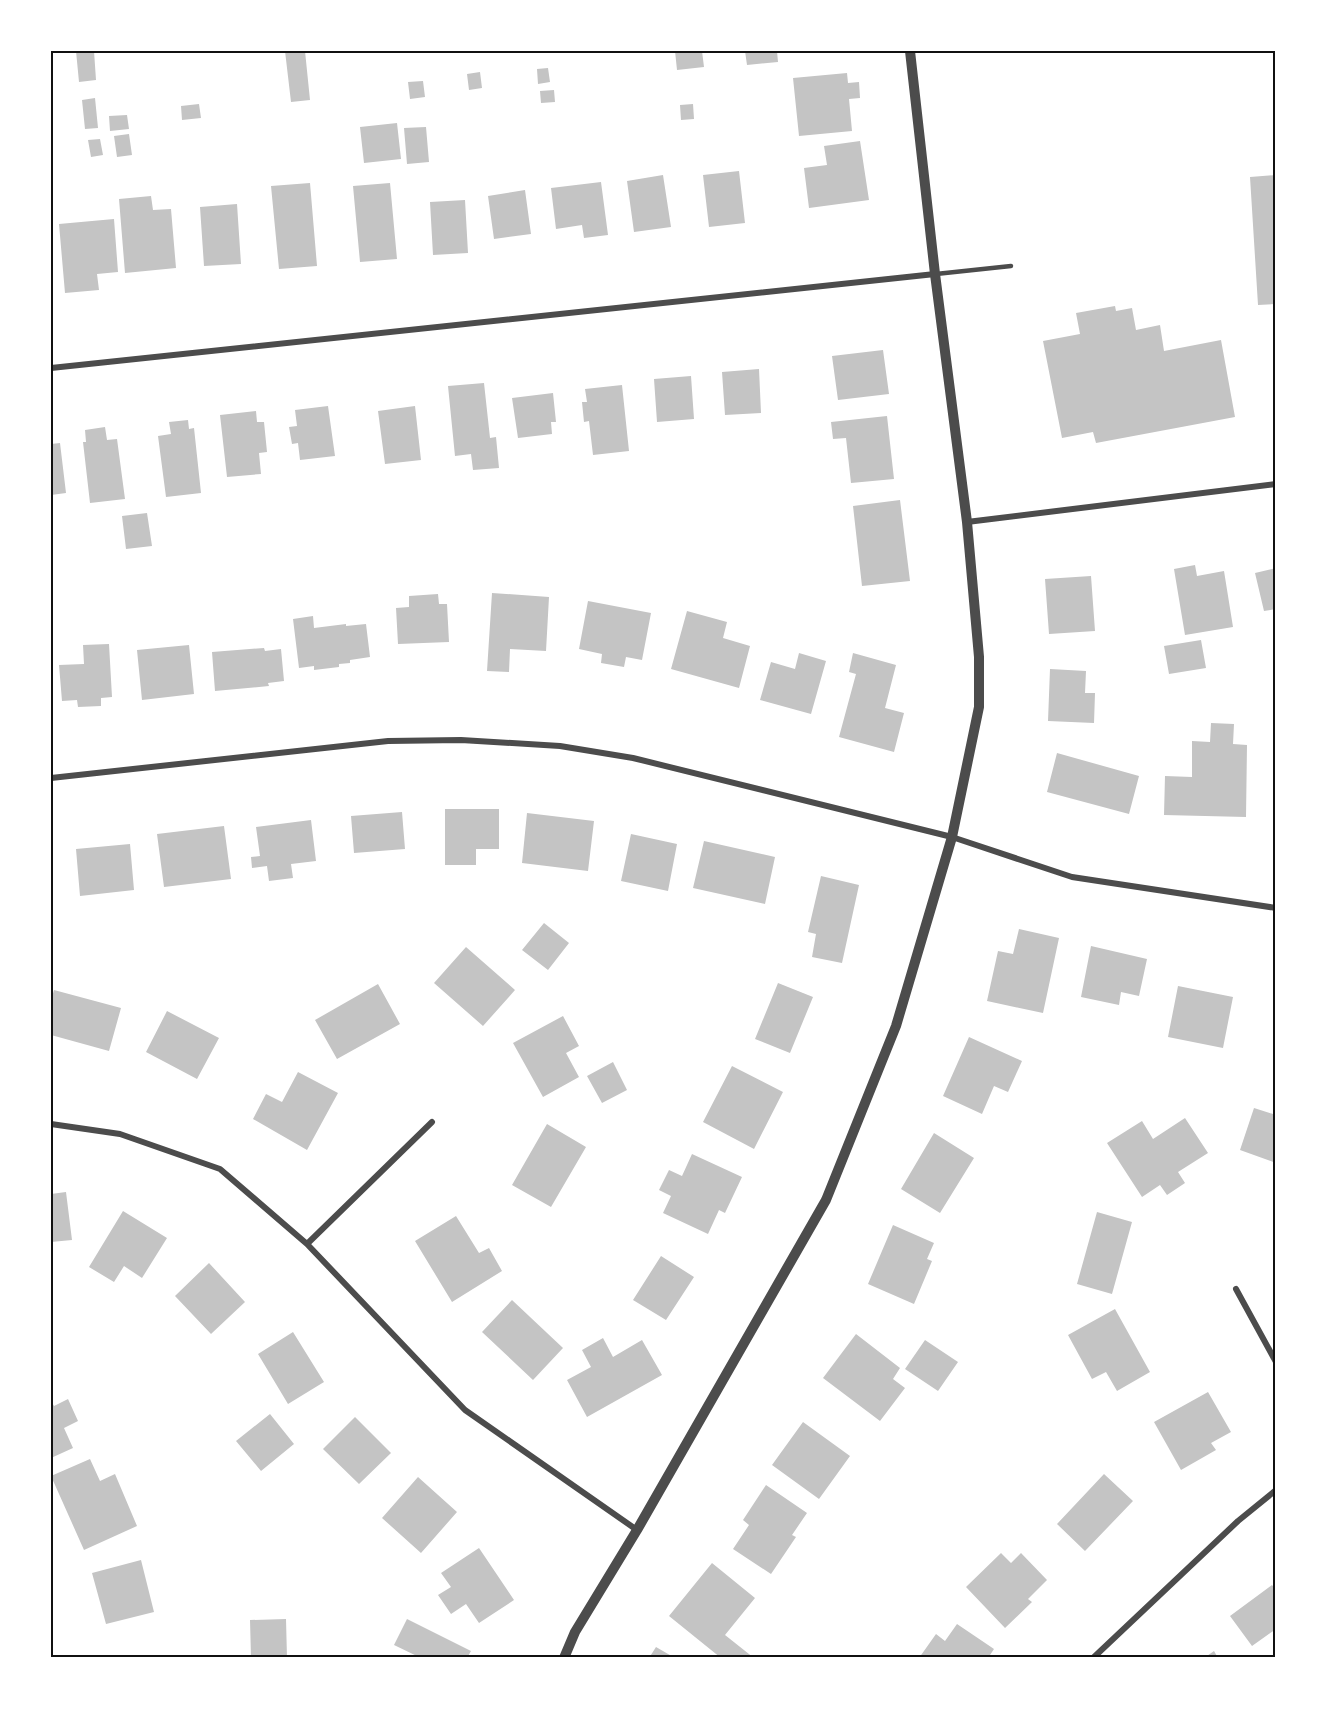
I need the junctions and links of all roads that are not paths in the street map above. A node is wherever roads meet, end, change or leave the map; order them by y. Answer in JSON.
{"nodes":[{"id":1,"x":910,"y":51,"type":"edge"},
{"id":2,"x":1011,"y":266,"type":"dead end"},
{"id":3,"x":935,"y":274,"type":"junction"},
{"id":4,"x":51,"y":368,"type":"edge"},
{"id":5,"x":1276,"y":484,"type":"edge"},
{"id":6,"x":966,"y":522,"type":"junction"},
{"id":7,"x":51,"y":778,"type":"edge"},
{"id":8,"x":952,"y":837,"type":"junction"},
{"id":9,"x":1276,"y":908,"type":"edge"},
{"id":10,"x":432,"y":1122,"type":"dead end"},
{"id":11,"x":51,"y":1124,"type":"edge"},
{"id":12,"x":307,"y":1244,"type":"junction"},
{"id":13,"x":1236,"y":1289,"type":"dead end"},
{"id":14,"x":1276,"y":1362,"type":"edge"},
{"id":15,"x":1276,"y":1490,"type":"edge"},
{"id":16,"x":637,"y":1530,"type":"junction"},
{"id":17,"x":564,"y":1658,"type":"edge"},
{"id":18,"x":1093,"y":1658,"type":"edge"}],
"edges":[{"from":1,"to":3,"type":"street"},
{"from":2,"to":3,"type":"lane"},
{"from":3,"to":4,"type":"street"},
{"from":3,"to":6,"type":"street"},
{"from":5,"to":6,"type":"street"},
{"from":6,"to":8,"type":"street"},
{"from":7,"to":8,"type":"street"},
{"from":8,"to":9,"type":"street"},
{"from":8,"to":16,"type":"street"},
{"from":10,"to":12,"type":"street"},
{"from":11,"to":12,"type":"street"},
{"from":12,"to":16,"type":"street"},
{"from":13,"to":14,"type":"street"},
{"from":15,"to":18,"type":"street"},
{"from":16,"to":17,"type":"street"}]}
